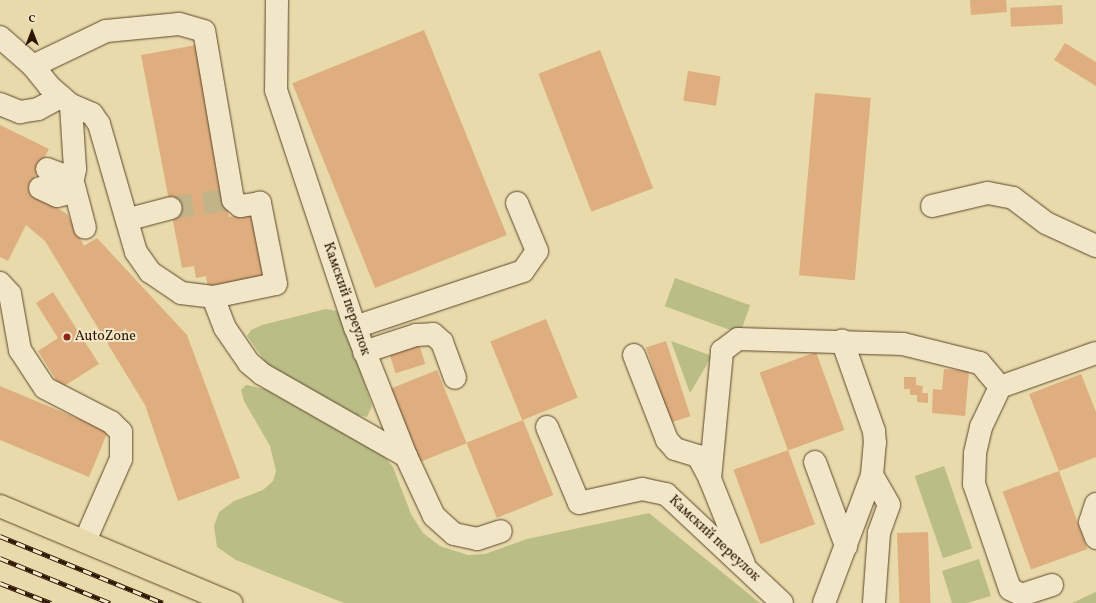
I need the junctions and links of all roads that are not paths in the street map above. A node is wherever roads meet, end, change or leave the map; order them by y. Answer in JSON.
{"nodes":[{"id":1,"x":277,"y":0,"type":"edge"},
{"id":2,"x":0,"y":37,"type":"edge"},
{"id":3,"x":33,"y":66,"type":"junction"},
{"id":4,"x":66,"y":101,"type":"junction"},
{"id":5,"x":0,"y":104,"type":"edge"},
{"id":6,"x":75,"y":177,"type":"junction"},
{"id":7,"x":43,"y":178,"type":"dead end"},
{"id":8,"x":517,"y":203,"type":"dead end"},
{"id":9,"x":932,"y":206,"type":"dead end"},
{"id":10,"x":171,"y":208,"type":"tunnel mouth"},
{"id":11,"x":129,"y":219,"type":"junction"},
{"id":12,"x":85,"y":228,"type":"dead end"},
{"id":13,"x":1096,"y":246,"type":"edge"},
{"id":14,"x":0,"y":283,"type":"edge"},
{"id":15,"x":213,"y":297,"type":"junction"},
{"id":16,"x":355,"y":327,"type":"junction"},
{"id":17,"x":842,"y":340,"type":"junction"},
{"id":18,"x":364,"y":352,"type":"junction"},
{"id":19,"x":1096,"y":354,"type":"edge"},
{"id":20,"x":634,"y":355,"type":"dead end"},
{"id":21,"x":455,"y":378,"type":"dead end"},
{"id":22,"x":1000,"y":387,"type":"junction"},
{"id":23,"x":547,"y":427,"type":"dead end"},
{"id":24,"x":406,"y":456,"type":"junction"},
{"id":25,"x":815,"y":462,"type":"dead end"},
{"id":26,"x":872,"y":475,"type":"junction"},
{"id":27,"x":710,"y":479,"type":"junction"},
{"id":28,"x":1096,"y":504,"type":"edge"},
{"id":29,"x":0,"y":506,"type":"edge"},
{"id":30,"x":502,"y":531,"type":"dead end"},
{"id":31,"x":1096,"y":538,"type":"edge"},
{"id":32,"x":85,"y":542,"type":"junction"},
{"id":33,"x":846,"y":546,"type":"junction"},
{"id":34,"x":744,"y":564,"type":"junction"},
{"id":35,"x":1052,"y":585,"type":"dead end"},
{"id":36,"x":231,"y":603,"type":"edge"},
{"id":37,"x":782,"y":603,"type":"edge"},
{"id":38,"x":824,"y":603,"type":"edge"},
{"id":39,"x":874,"y":603,"type":"edge"}],
"edges":[{"from":1,"to":16,"type":"lane","name":"Камский переулок"},
{"from":2,"to":3,"type":"lane"},
{"from":3,"to":4,"type":"lane"},
{"from":3,"to":15,"type":"lane"},
{"from":4,"to":5,"type":"lane"},
{"from":4,"to":6,"type":"lane"},
{"from":4,"to":11,"type":"lane"},
{"from":6,"to":7,"type":"lane"},
{"from":6,"to":12,"type":"lane"},
{"from":8,"to":16,"type":"lane"},
{"from":9,"to":13,"type":"lane"},
{"from":10,"to":11,"type":"lane"},
{"from":11,"to":15,"type":"lane"},
{"from":14,"to":32,"type":"lane"},
{"from":15,"to":24,"type":"lane"},
{"from":16,"to":18,"type":"lane","name":"Камский переулок"},
{"from":17,"to":22,"type":"lane"},
{"from":17,"to":26,"type":"lane"},
{"from":17,"to":27,"type":"lane"},
{"from":18,"to":21,"type":"lane"},
{"from":18,"to":24,"type":"lane","name":"Камский переулок"},
{"from":19,"to":22,"type":"lane"},
{"from":20,"to":27,"type":"lane"},
{"from":22,"to":35,"type":"lane"},
{"from":23,"to":34,"type":"lane","name":"Камский переулок"},
{"from":24,"to":30,"type":"lane","name":"Камский переулок"},
{"from":25,"to":33,"type":"lane"},
{"from":26,"to":33,"type":"lane"},
{"from":26,"to":39,"type":"lane"},
{"from":27,"to":34,"type":"lane"},
{"from":28,"to":31,"type":"lane"},
{"from":29,"to":32,"type":"main road"},
{"from":32,"to":36,"type":"main road"},
{"from":33,"to":38,"type":"lane"},
{"from":34,"to":37,"type":"lane","name":"Камский переулок"}]}
